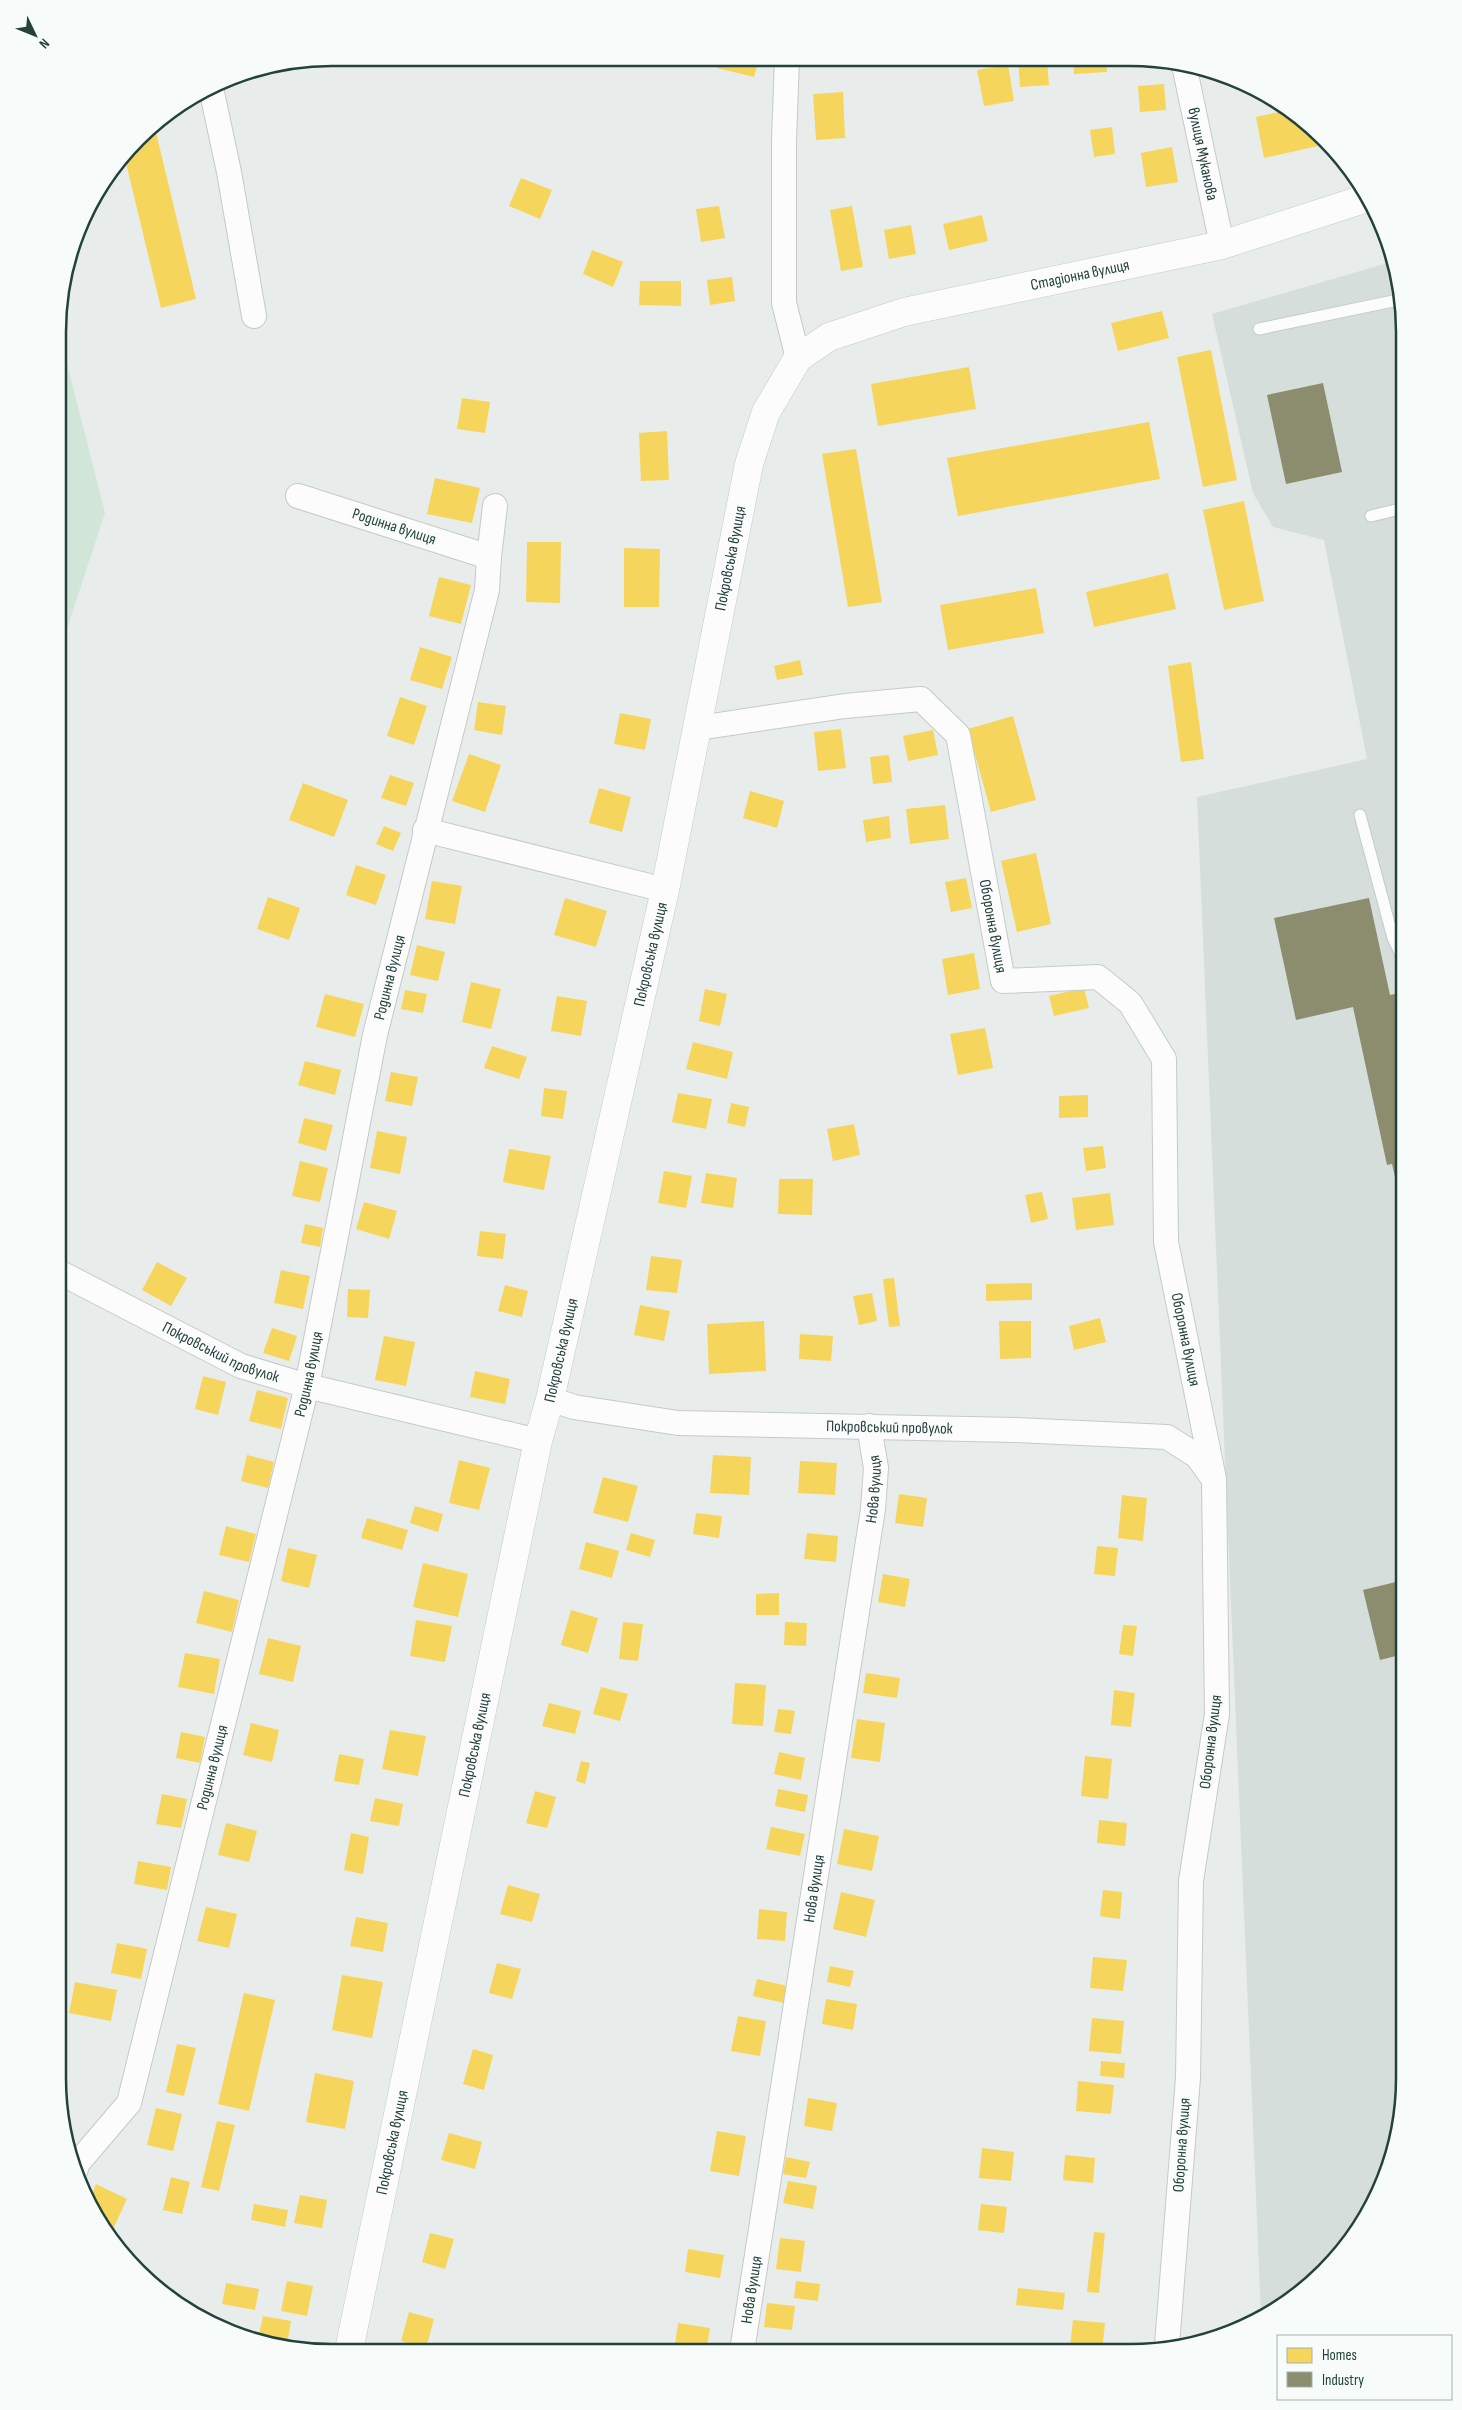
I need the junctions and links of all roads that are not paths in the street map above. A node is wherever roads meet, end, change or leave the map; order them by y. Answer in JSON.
{"nodes":[{"id":1,"x":787,"y":66,"type":"edge"},
{"id":2,"x":1185,"y":72,"type":"edge"},
{"id":3,"x":213,"y":95,"type":"edge"},
{"id":4,"x":1361,"y":200,"type":"edge"},
{"id":5,"x":1222,"y":245,"type":"junction"},
{"id":6,"x":1393,"y":301,"type":"edge"},
{"id":7,"x":254,"y":316,"type":"dead end"},
{"id":8,"x":1259,"y":329,"type":"dead end"},
{"id":9,"x":798,"y":358,"type":"junction"},
{"id":10,"x":298,"y":496,"type":"dead end"},
{"id":11,"x":495,"y":506,"type":"dead end"},
{"id":12,"x":1396,"y":510,"type":"edge"},
{"id":13,"x":1372,"y":516,"type":"dead end"},
{"id":14,"x":488,"y":557,"type":"junction"},
{"id":15,"x":698,"y":728,"type":"junction"},
{"id":16,"x":1360,"y":815,"type":"dead end"},
{"id":17,"x":425,"y":830,"type":"junction"},
{"id":18,"x":665,"y":890,"type":"junction"},
{"id":19,"x":1396,"y":944,"type":"edge"},
{"id":20,"x":66,"y":1276,"type":"edge"},
{"id":21,"x":307,"y":1386,"type":"junction"},
{"id":22,"x":550,"y":1399,"type":"junction"},
{"id":23,"x":869,"y":1426,"type":"junction"},
{"id":24,"x":538,"y":1441,"type":"junction"},
{"id":25,"x":1214,"y":1479,"type":"junction"},
{"id":26,"x":79,"y":2161,"type":"edge"},
{"id":27,"x":1167,"y":2341,"type":"edge"},
{"id":28,"x":350,"y":2344,"type":"edge"},
{"id":29,"x":743,"y":2344,"type":"edge"}],
"edges":[{"from":1,"to":9,"type":"street"},
{"from":2,"to":5,"type":"street","name":"вулиця Муканова"},
{"from":3,"to":7,"type":"street"},
{"from":4,"to":5,"type":"street","name":"Стадіонна вулиця"},
{"from":5,"to":9,"type":"street","name":"Стадіонна вулиця"},
{"from":6,"to":8,"type":"lane"},
{"from":9,"to":15,"type":"street","name":"Покровська вулиця"},
{"from":10,"to":14,"type":"street","name":"Родинна вулиця"},
{"from":11,"to":14,"type":"street","name":"Родинна вулиця"},
{"from":12,"to":13,"type":"lane"},
{"from":14,"to":17,"type":"street","name":"Родинна вулиця"},
{"from":15,"to":18,"type":"street","name":"Покровська вулиця"},
{"from":15,"to":25,"type":"street","name":"Оборонна вулиця"},
{"from":16,"to":19,"type":"lane"},
{"from":17,"to":18,"type":"street"},
{"from":17,"to":21,"type":"street","name":"Родинна вулиця"},
{"from":18,"to":22,"type":"street","name":"Покровська вулиця"},
{"from":20,"to":21,"type":"street","name":"Покровський провулок"},
{"from":21,"to":24,"type":"street","name":"Покровський провулок"},
{"from":21,"to":26,"type":"street","name":"Родинна вулиця"},
{"from":22,"to":23,"type":"street","name":"Покровський провулок"},
{"from":22,"to":24,"type":"street","name":"Покровська вулиця"},
{"from":23,"to":25,"type":"street","name":"Покровський провулок"},
{"from":23,"to":29,"type":"street","name":"Нова вулиця"},
{"from":24,"to":28,"type":"street","name":"Покровська вулиця"},
{"from":25,"to":27,"type":"street","name":"Оборонна вулиця"}]}
